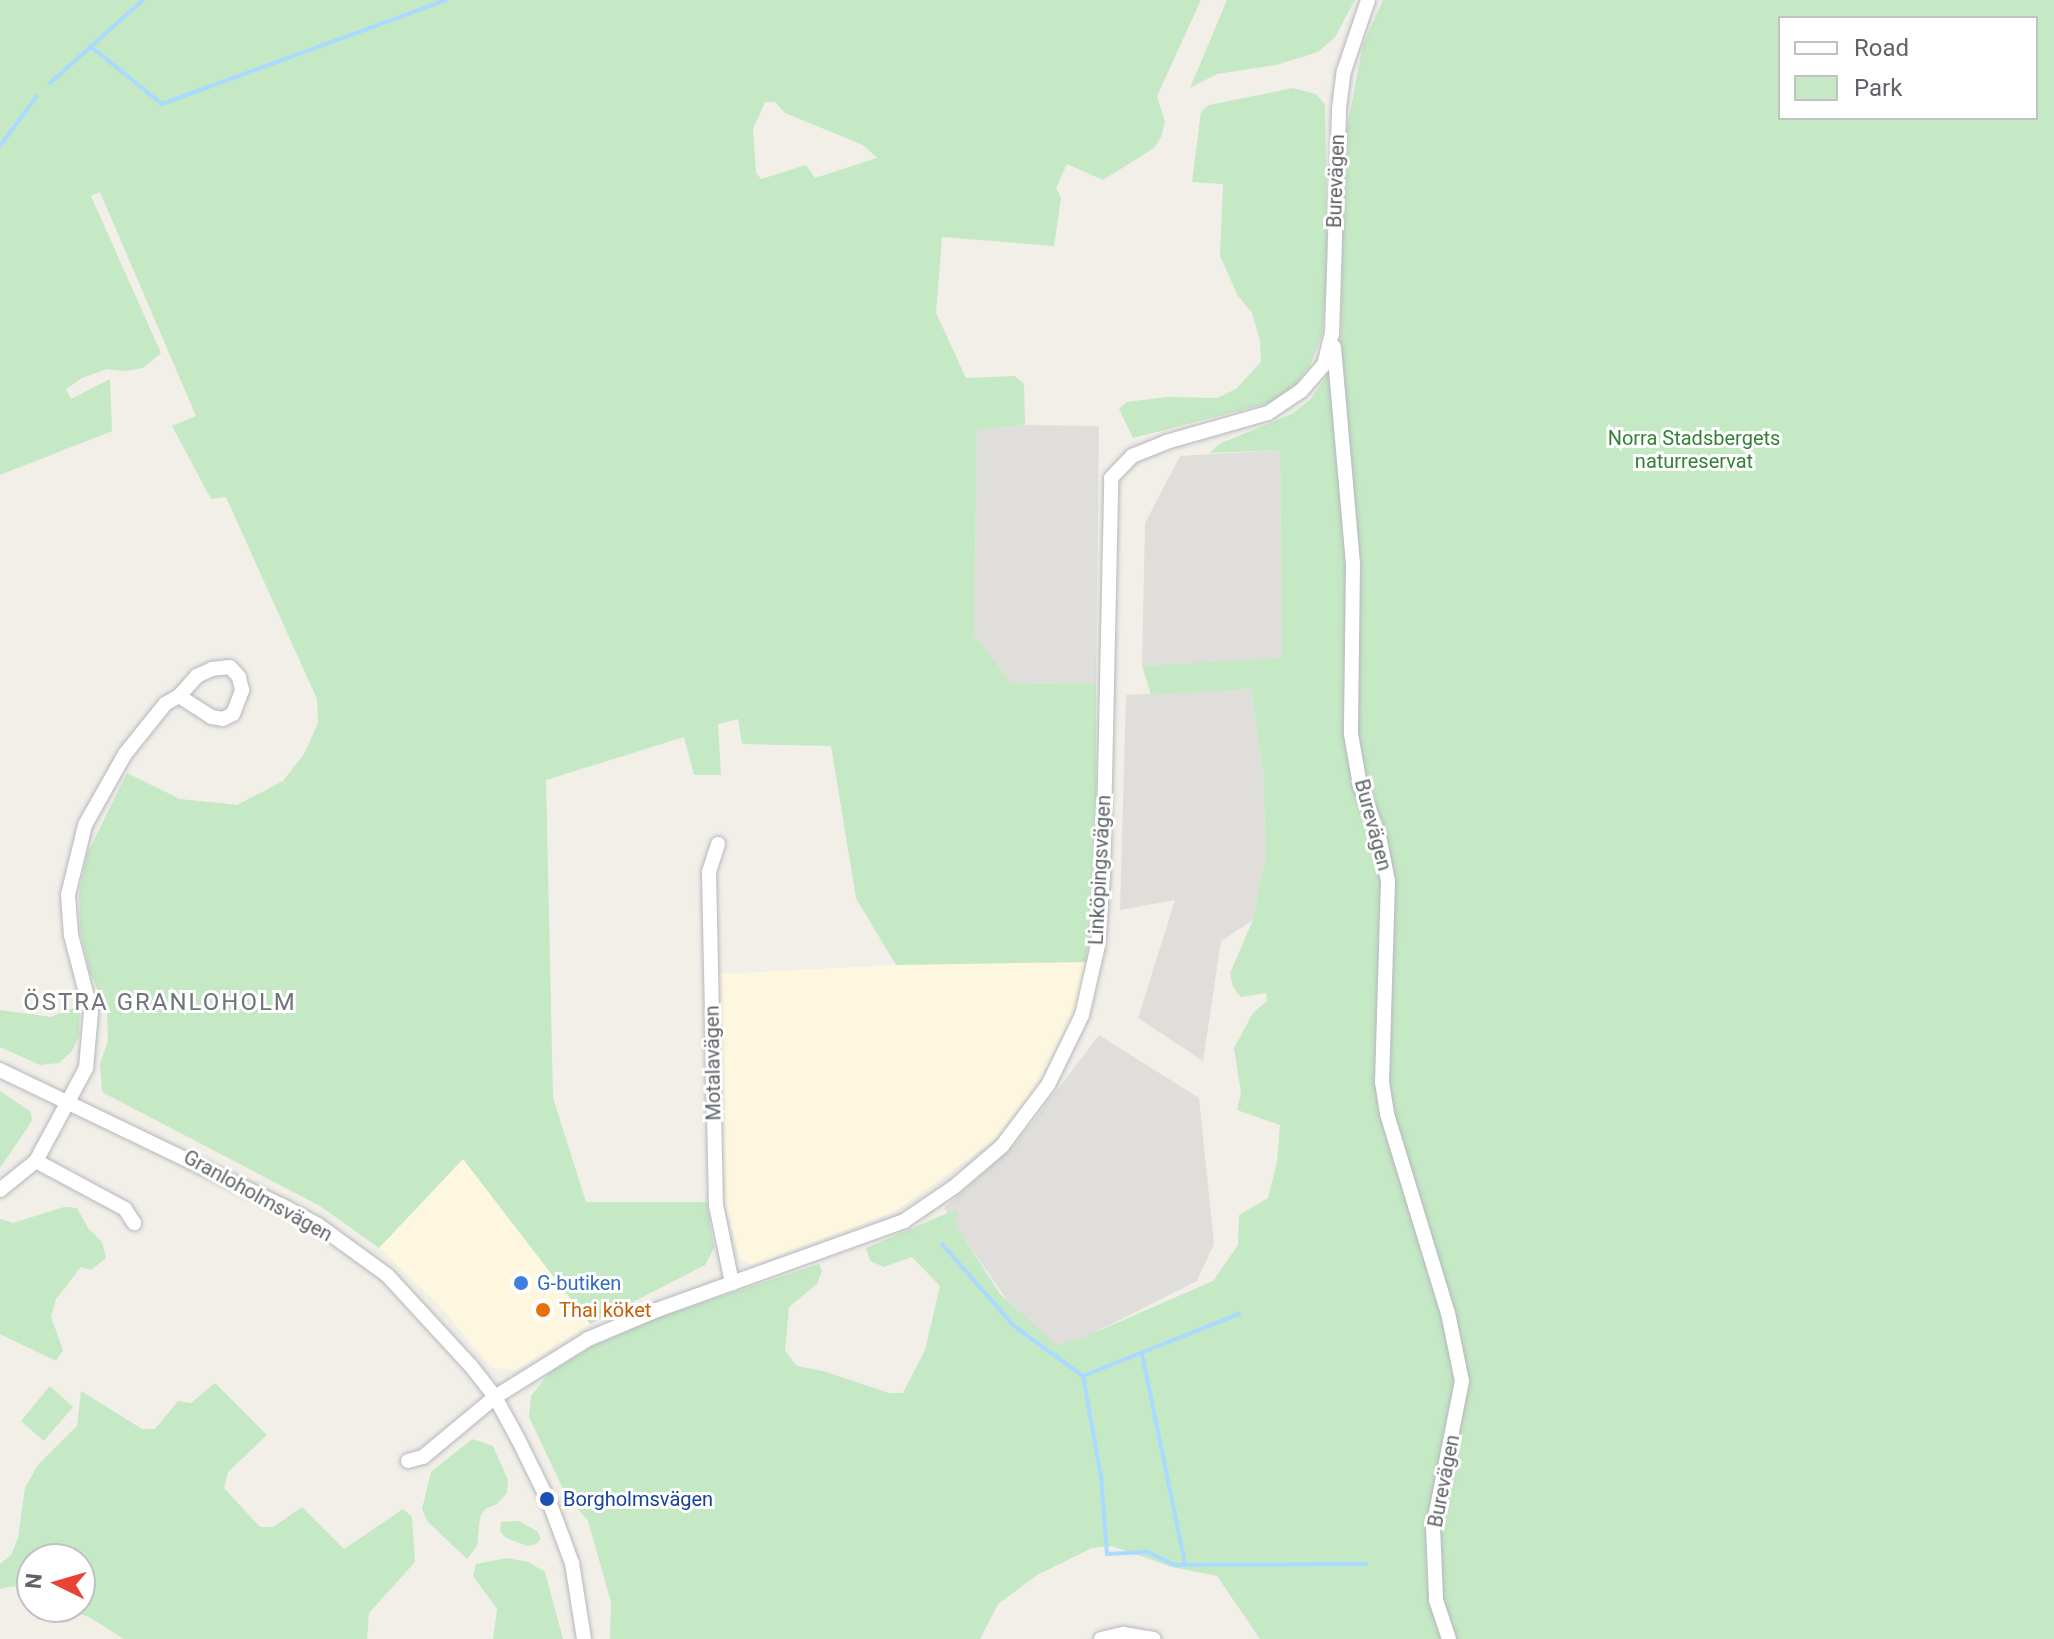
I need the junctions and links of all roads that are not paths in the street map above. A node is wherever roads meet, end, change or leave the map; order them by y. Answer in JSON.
{"nodes":[{"id":1,"x":1368,"y":0,"type":"edge"},
{"id":2,"x":1332,"y":334,"type":"junction"},
{"id":3,"x":179,"y":696,"type":"dead end"},
{"id":4,"x":718,"y":844,"type":"dead end"},
{"id":5,"x":0,"y":1070,"type":"edge"},
{"id":6,"x":68,"y":1102,"type":"junction"},
{"id":7,"x":36,"y":1161,"type":"junction"},
{"id":8,"x":0,"y":1190,"type":"edge"},
{"id":9,"x":134,"y":1223,"type":"dead end"},
{"id":10,"x":732,"y":1283,"type":"junction"},
{"id":11,"x":495,"y":1397,"type":"junction"},
{"id":12,"x":408,"y":1461,"type":"dead end"},
{"id":13,"x":584,"y":1639,"type":"edge"},
{"id":14,"x":1101,"y":1639,"type":"edge"},
{"id":15,"x":1154,"y":1639,"type":"edge"},
{"id":16,"x":1449,"y":1639,"type":"edge"}],
"edges":[{"from":1,"to":2,"type":"street","name":"Burevägen"},
{"from":2,"to":10,"type":"street","name":"Linköpingsvägen"},
{"from":2,"to":16,"type":"street","name":"Burevägen"},
{"from":3,"to":6,"type":"street"},
{"from":4,"to":10,"type":"street","name":"Motalavägen"},
{"from":5,"to":6,"type":"street","name":"Granloholmsvägen"},
{"from":6,"to":7,"type":"street"},
{"from":6,"to":11,"type":"street","name":"Granloholmsvägen"},
{"from":7,"to":8,"type":"street"},
{"from":7,"to":9,"type":"street"},
{"from":10,"to":11,"type":"street","name":"Linköpingsvägen"},
{"from":11,"to":12,"type":"street"},
{"from":11,"to":13,"type":"street","name":"Granloholmsvägen"},
{"from":14,"to":15,"type":"street"}]}
